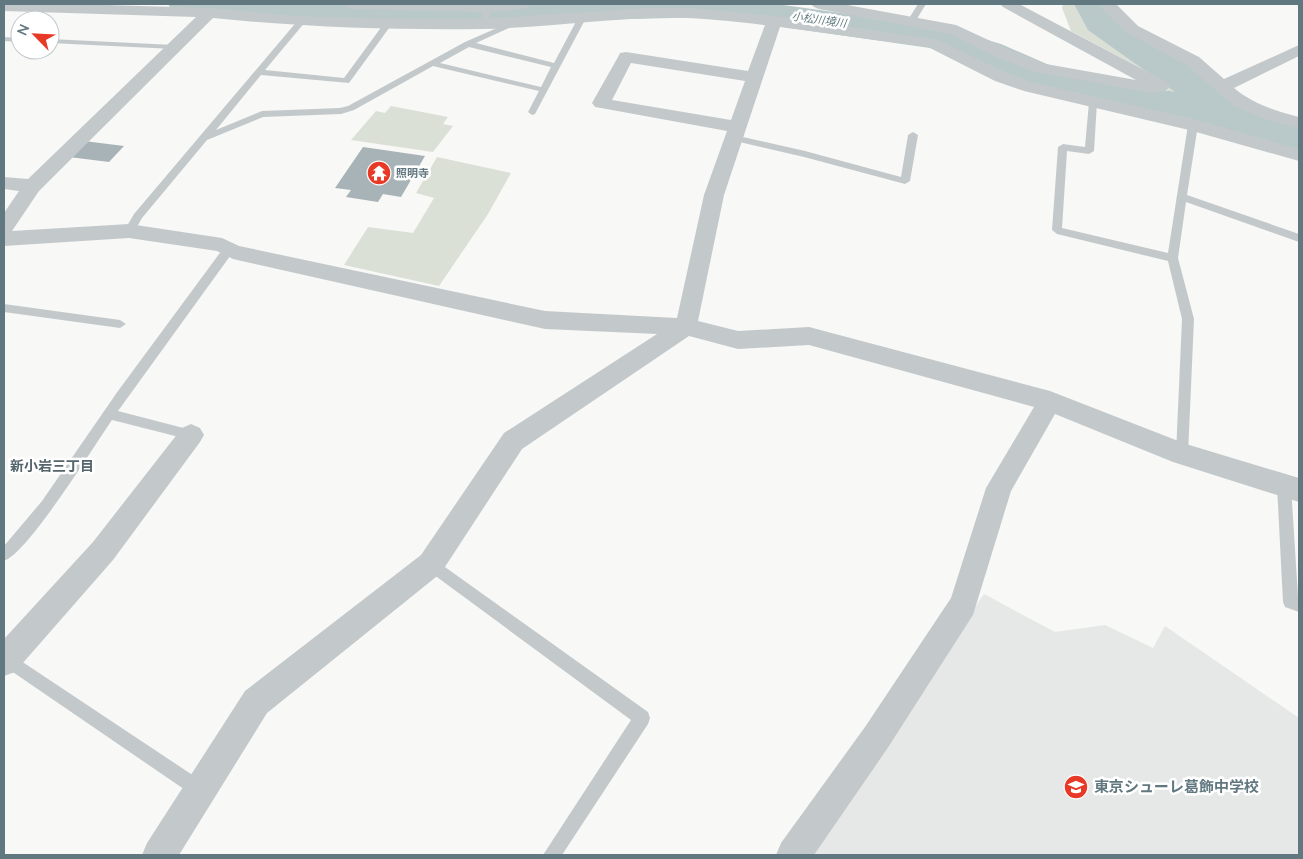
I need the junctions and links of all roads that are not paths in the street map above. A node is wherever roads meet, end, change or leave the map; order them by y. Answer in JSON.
{"nodes":[{"id":1,"x":354,"y":4,"type":"edge"},
{"id":2,"x":523,"y":4,"type":"edge"},
{"id":3,"x":819,"y":4,"type":"edge"},
{"id":4,"x":922,"y":4,"type":"edge"},
{"id":5,"x":1008,"y":4,"type":"edge"},
{"id":6,"x":1108,"y":4,"type":"edge"},
{"id":7,"x":4,"y":6,"type":"edge"},
{"id":8,"x":689,"y":8,"type":"edge"},
{"id":9,"x":209,"y":13,"type":"junction"},
{"id":10,"x":487,"y":13,"type":"edge"},
{"id":11,"x":299,"y":16,"type":"junction"},
{"id":12,"x":582,"y":18,"type":"junction"},
{"id":13,"x":912,"y":20,"type":"junction"},
{"id":14,"x":774,"y":21,"type":"junction"},
{"id":15,"x":515,"y":22,"type":"junction"},
{"id":16,"x":863,"y":22,"type":"junction"},
{"id":17,"x":388,"y":24,"type":"junction"},
{"id":18,"x":60,"y":41,"type":"edge"},
{"id":19,"x":468,"y":44,"type":"junction"},
{"id":20,"x":174,"y":47,"type":"junction"},
{"id":21,"x":1299,"y":50,"type":"edge"},
{"id":22,"x":434,"y":64,"type":"junction"},
{"id":23,"x":556,"y":66,"type":"junction"},
{"id":24,"x":260,"y":72,"type":"junction"},
{"id":25,"x":755,"y":77,"type":"junction"},
{"id":26,"x":1222,"y":87,"type":"junction"},
{"id":27,"x":544,"y":90,"type":"junction"},
{"id":28,"x":1093,"y":102,"type":"junction"},
{"id":29,"x":532,"y":112,"type":"dead end"},
{"id":30,"x":1299,"y":123,"type":"edge"},
{"id":31,"x":1193,"y":125,"type":"junction"},
{"id":32,"x":736,"y":132,"type":"junction"},
{"id":33,"x":913,"y":135,"type":"dead end"},
{"id":34,"x":205,"y":138,"type":"junction"},
{"id":35,"x":1299,"y":155,"type":"edge"},
{"id":36,"x":4,"y":183,"type":"edge"},
{"id":37,"x":32,"y":186,"type":"junction"},
{"id":38,"x":1182,"y":197,"type":"junction"},
{"id":39,"x":4,"y":228,"type":"edge"},
{"id":40,"x":129,"y":231,"type":"junction"},
{"id":41,"x":1299,"y":238,"type":"edge"},
{"id":42,"x":4,"y":240,"type":"edge"},
{"id":43,"x":229,"y":249,"type":"junction"},
{"id":44,"x":1173,"y":258,"type":"junction"},
{"id":45,"x":4,"y":308,"type":"edge"},
{"id":46,"x":120,"y":324,"type":"dead end"},
{"id":47,"x":686,"y":327,"type":"junction"},
{"id":48,"x":1050,"y":401,"type":"junction"},
{"id":49,"x":109,"y":414,"type":"junction"},
{"id":50,"x":191,"y":435,"type":"joint"},
{"id":51,"x":1182,"y":454,"type":"junction"},
{"id":52,"x":1292,"y":488,"type":"edge"},
{"id":53,"x":4,"y":555,"type":"edge"},
{"id":54,"x":431,"y":564,"type":"junction"},
{"id":55,"x":1299,"y":605,"type":"edge"},
{"id":56,"x":5,"y":660,"type":"edge"},
{"id":57,"x":200,"y":790,"type":"junction"},
{"id":58,"x":159,"y":855,"type":"edge"},
{"id":59,"x":552,"y":855,"type":"edge"},
{"id":60,"x":793,"y":855,"type":"edge"}],
"edges":[{"from":1,"to":10,"type":"street"},
{"from":2,"to":10,"type":"street"},
{"from":3,"to":16,"type":"street"},
{"from":4,"to":13,"type":"lane"},
{"from":5,"to":13,"type":"street"},
{"from":6,"to":26,"type":"street"},
{"from":7,"to":9,"type":"street"},
{"from":8,"to":12,"type":"street"},
{"from":8,"to":14,"type":"street"},
{"from":9,"to":11,"type":"street"},
{"from":9,"to":20,"type":"street"},
{"from":10,"to":15,"type":"street"},
{"from":10,"to":17,"type":"street"},
{"from":11,"to":17,"type":"street"},
{"from":11,"to":24,"type":"lane"},
{"from":12,"to":15,"type":"street"},
{"from":12,"to":23,"type":"lane"},
{"from":13,"to":16,"type":"street"},
{"from":14,"to":16,"type":"street"},
{"from":14,"to":25,"type":"street"},
{"from":15,"to":19,"type":"lane"},
{"from":16,"to":28,"type":"street"},
{"from":17,"to":24,"type":"lane"},
{"from":18,"to":20,"type":"lane"},
{"from":19,"to":22,"type":"lane"},
{"from":19,"to":23,"type":"lane"},
{"from":20,"to":37,"type":"street"},
{"from":21,"to":26,"type":"street"},
{"from":22,"to":27,"type":"lane"},
{"from":22,"to":34,"type":"lane"},
{"from":23,"to":27,"type":"lane"},
{"from":24,"to":34,"type":"lane"},
{"from":25,"to":32,"type":"street"},
{"from":25,"to":32,"type":"street"},
{"from":26,"to":30,"type":"street"},
{"from":27,"to":29,"type":"lane"},
{"from":28,"to":31,"type":"street"},
{"from":28,"to":44,"type":"lane"},
{"from":31,"to":35,"type":"street"},
{"from":31,"to":38,"type":"lane"},
{"from":32,"to":33,"type":"lane"},
{"from":32,"to":47,"type":"street"},
{"from":34,"to":40,"type":"lane"},
{"from":36,"to":37,"type":"street"},
{"from":37,"to":39,"type":"street"},
{"from":38,"to":41,"type":"lane"},
{"from":38,"to":44,"type":"lane"},
{"from":40,"to":42,"type":"street"},
{"from":40,"to":43,"type":"street"},
{"from":43,"to":47,"type":"street"},
{"from":43,"to":49,"type":"lane"},
{"from":44,"to":51,"type":"lane"},
{"from":45,"to":46,"type":"lane"},
{"from":47,"to":48,"type":"street"},
{"from":47,"to":54,"type":"street"},
{"from":48,"to":51,"type":"street"},
{"from":48,"to":60,"type":"street"},
{"from":49,"to":50,"type":"lane"},
{"from":49,"to":53,"type":"lane"},
{"from":50,"to":56,"type":"street"},
{"from":51,"to":52,"type":"street"},
{"from":52,"to":55,"type":"lane"},
{"from":54,"to":57,"type":"street"},
{"from":54,"to":59,"type":"lane"},
{"from":56,"to":57,"type":"lane"},
{"from":57,"to":58,"type":"street"}]}
